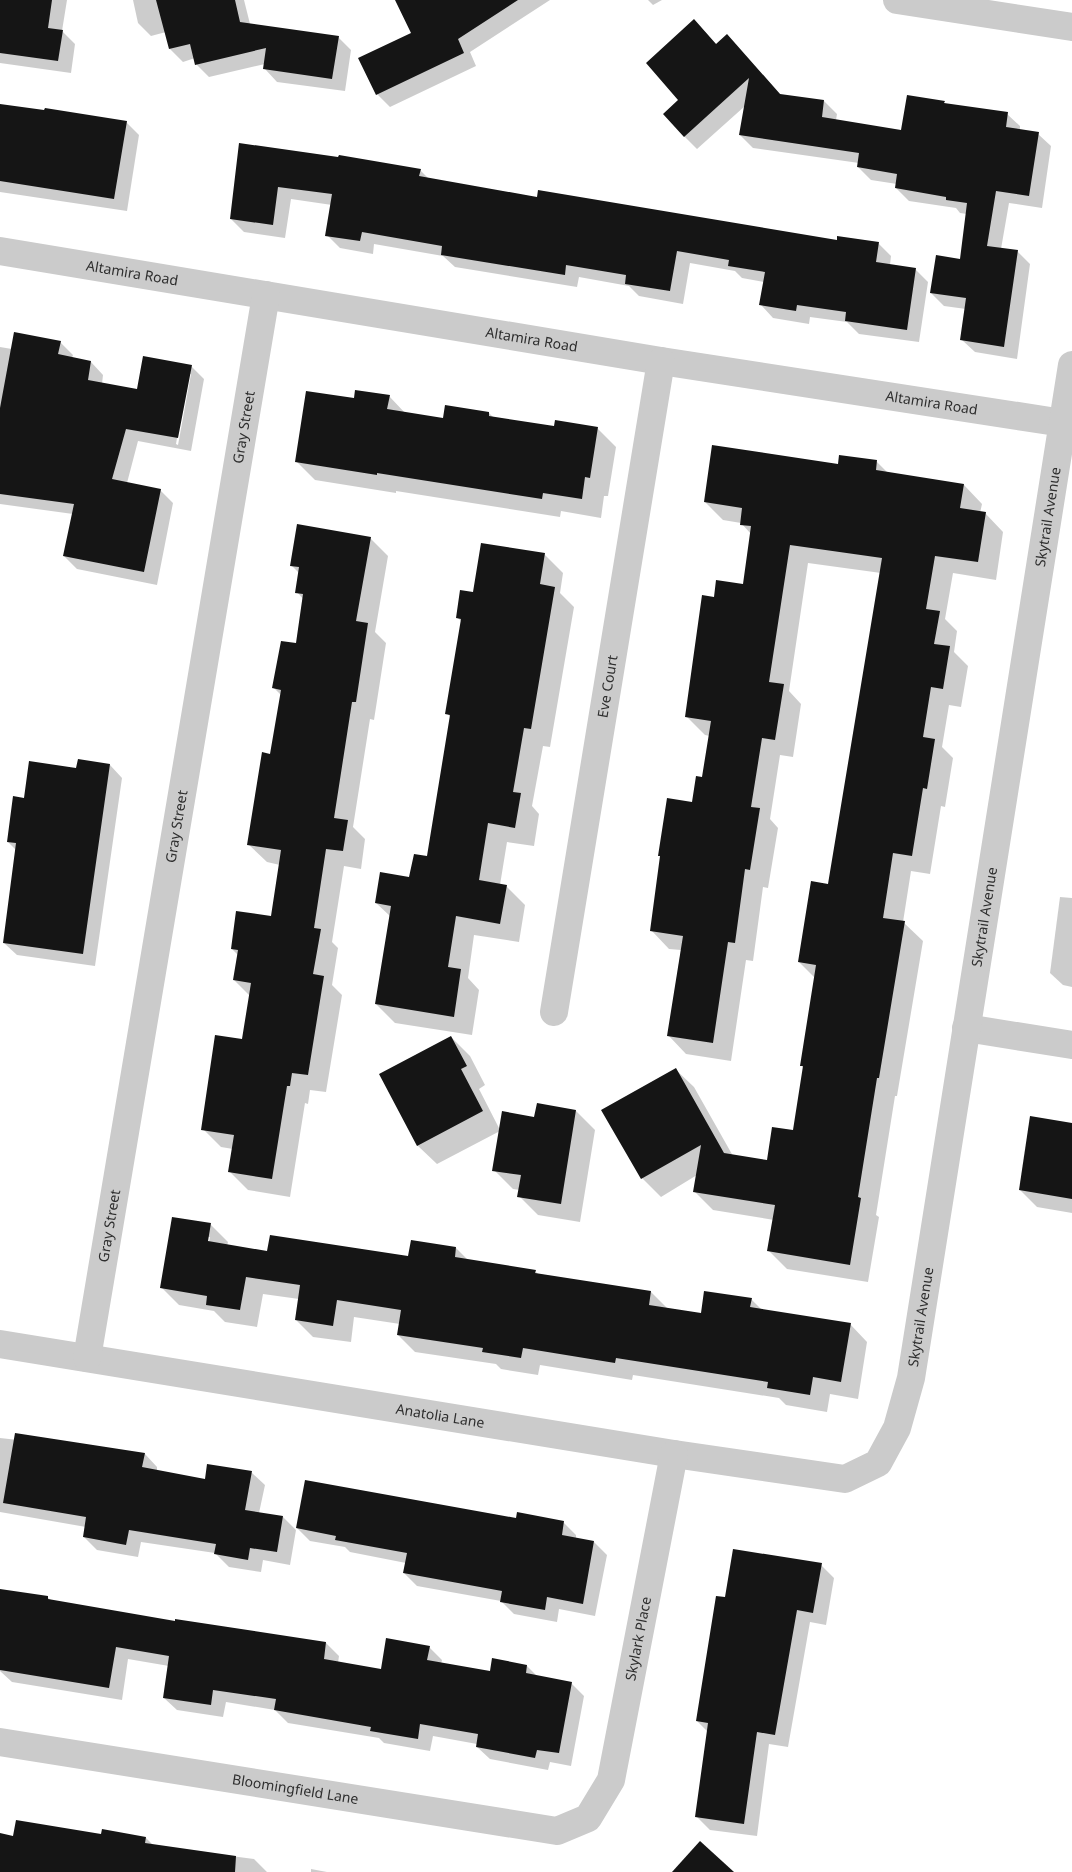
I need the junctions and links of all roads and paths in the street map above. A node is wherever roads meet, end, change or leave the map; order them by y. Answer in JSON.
{"nodes":[{"id":1,"x":897,"y":0,"type":"edge"},
{"id":2,"x":1072,"y":27,"type":"edge"},
{"id":3,"x":0,"y":251,"type":"edge"},
{"id":4,"x":266,"y":295,"type":"junction"},
{"id":5,"x":661,"y":361,"type":"junction"},
{"id":6,"x":1072,"y":365,"type":"edge"},
{"id":7,"x":1063,"y":424,"type":"junction"},
{"id":8,"x":554,"y":1012,"type":"dead end"},
{"id":9,"x":966,"y":1028,"type":"junction"},
{"id":10,"x":1072,"y":1046,"type":"edge"},
{"id":11,"x":0,"y":1344,"type":"edge"},
{"id":12,"x":87,"y":1358,"type":"junction"},
{"id":13,"x":674,"y":1454,"type":"junction"},
{"id":14,"x":878,"y":1462,"type":"joint"},
{"id":15,"x":0,"y":1742,"type":"edge"},
{"id":16,"x":588,"y":1818,"type":"joint"}],
"edges":[{"from":1,"to":2,"type":"street"},
{"from":3,"to":4,"type":"street","name":"Altamira Road"},
{"from":4,"to":5,"type":"street","name":"Altamira Road"},
{"from":4,"to":12,"type":"street","name":"Gray Street"},
{"from":5,"to":7,"type":"street","name":"Altamira Road"},
{"from":5,"to":8,"type":"street","name":"Eve Court"},
{"from":6,"to":7,"type":"street","name":"Skytrail Avenue"},
{"from":7,"to":9,"type":"street","name":"Skytrail Avenue"},
{"from":9,"to":10,"type":"street"},
{"from":9,"to":14,"type":"street","name":"Skytrail Avenue"},
{"from":11,"to":12,"type":"street","name":"Anatolia Lane"},
{"from":12,"to":13,"type":"street","name":"Anatolia Lane"},
{"from":13,"to":14,"type":"street","name":"Anatolia Lane"},
{"from":13,"to":16,"type":"street","name":"Skylark Place"},
{"from":15,"to":16,"type":"street","name":"Bloomingfield Lane"}]}
